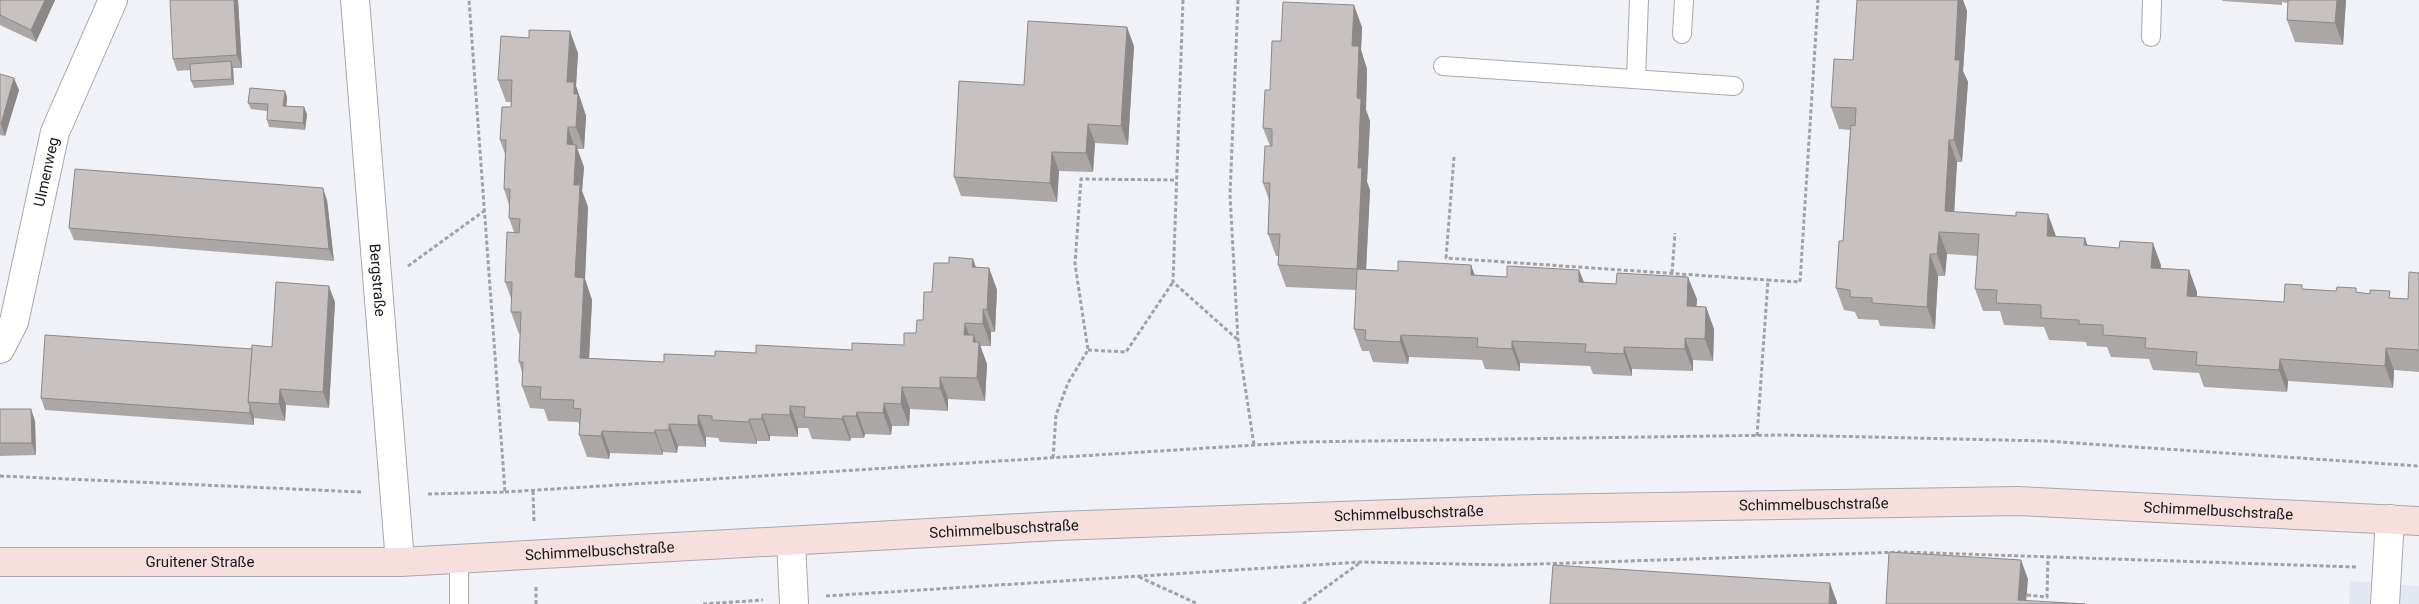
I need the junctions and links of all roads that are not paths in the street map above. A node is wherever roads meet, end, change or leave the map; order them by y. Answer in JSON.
{"nodes":[{"id":1,"x":113,"y":0,"type":"edge"},
{"id":2,"x":355,"y":0,"type":"edge"},
{"id":3,"x":1639,"y":0,"type":"edge"},
{"id":4,"x":1684,"y":0,"type":"edge"},
{"id":5,"x":2152,"y":0,"type":"edge"},
{"id":6,"x":1682,"y":34,"type":"dead end"},
{"id":7,"x":2151,"y":37,"type":"dead end"},
{"id":8,"x":1442,"y":66,"type":"dead end"},
{"id":9,"x":1636,"y":79,"type":"junction"},
{"id":10,"x":1734,"y":86,"type":"dead end"},
{"id":11,"x":0,"y":349,"type":"edge"},
{"id":12,"x":2390,"y":519,"type":"junction"},
{"id":13,"x":2419,"y":521,"type":"edge"},
{"id":14,"x":791,"y":541,"type":"junction"},
{"id":15,"x":459,"y":560,"type":"junction"},
{"id":16,"x":0,"y":562,"type":"edge"},
{"id":17,"x":400,"y":562,"type":"junction"},
{"id":18,"x":793,"y":601,"type":"edge"},
{"id":19,"x":459,"y":604,"type":"edge"},
{"id":20,"x":2385,"y":604,"type":"edge"}],
"edges":[{"from":1,"to":11,"type":"street","name":"Ulmenweg"},
{"from":2,"to":17,"type":"street","name":"Bergstraße"},
{"from":3,"to":9,"type":"lane"},
{"from":4,"to":6,"type":"lane"},
{"from":5,"to":7,"type":"lane"},
{"from":8,"to":9,"type":"lane"},
{"from":9,"to":10,"type":"lane"},
{"from":12,"to":13,"type":"main road","name":"Schimmelbuschstraße"},
{"from":12,"to":14,"type":"main road","name":"Schimmelbuschstraße"},
{"from":12,"to":20,"type":"street"},
{"from":14,"to":15,"type":"main road","name":"Schimmelbuschstraße"},
{"from":14,"to":18,"type":"street"},
{"from":15,"to":17,"type":"main road","name":"Schimmelbuschstraße"},
{"from":15,"to":19,"type":"lane"},
{"from":16,"to":17,"type":"main road","name":"Gruitener Straße"}]}
